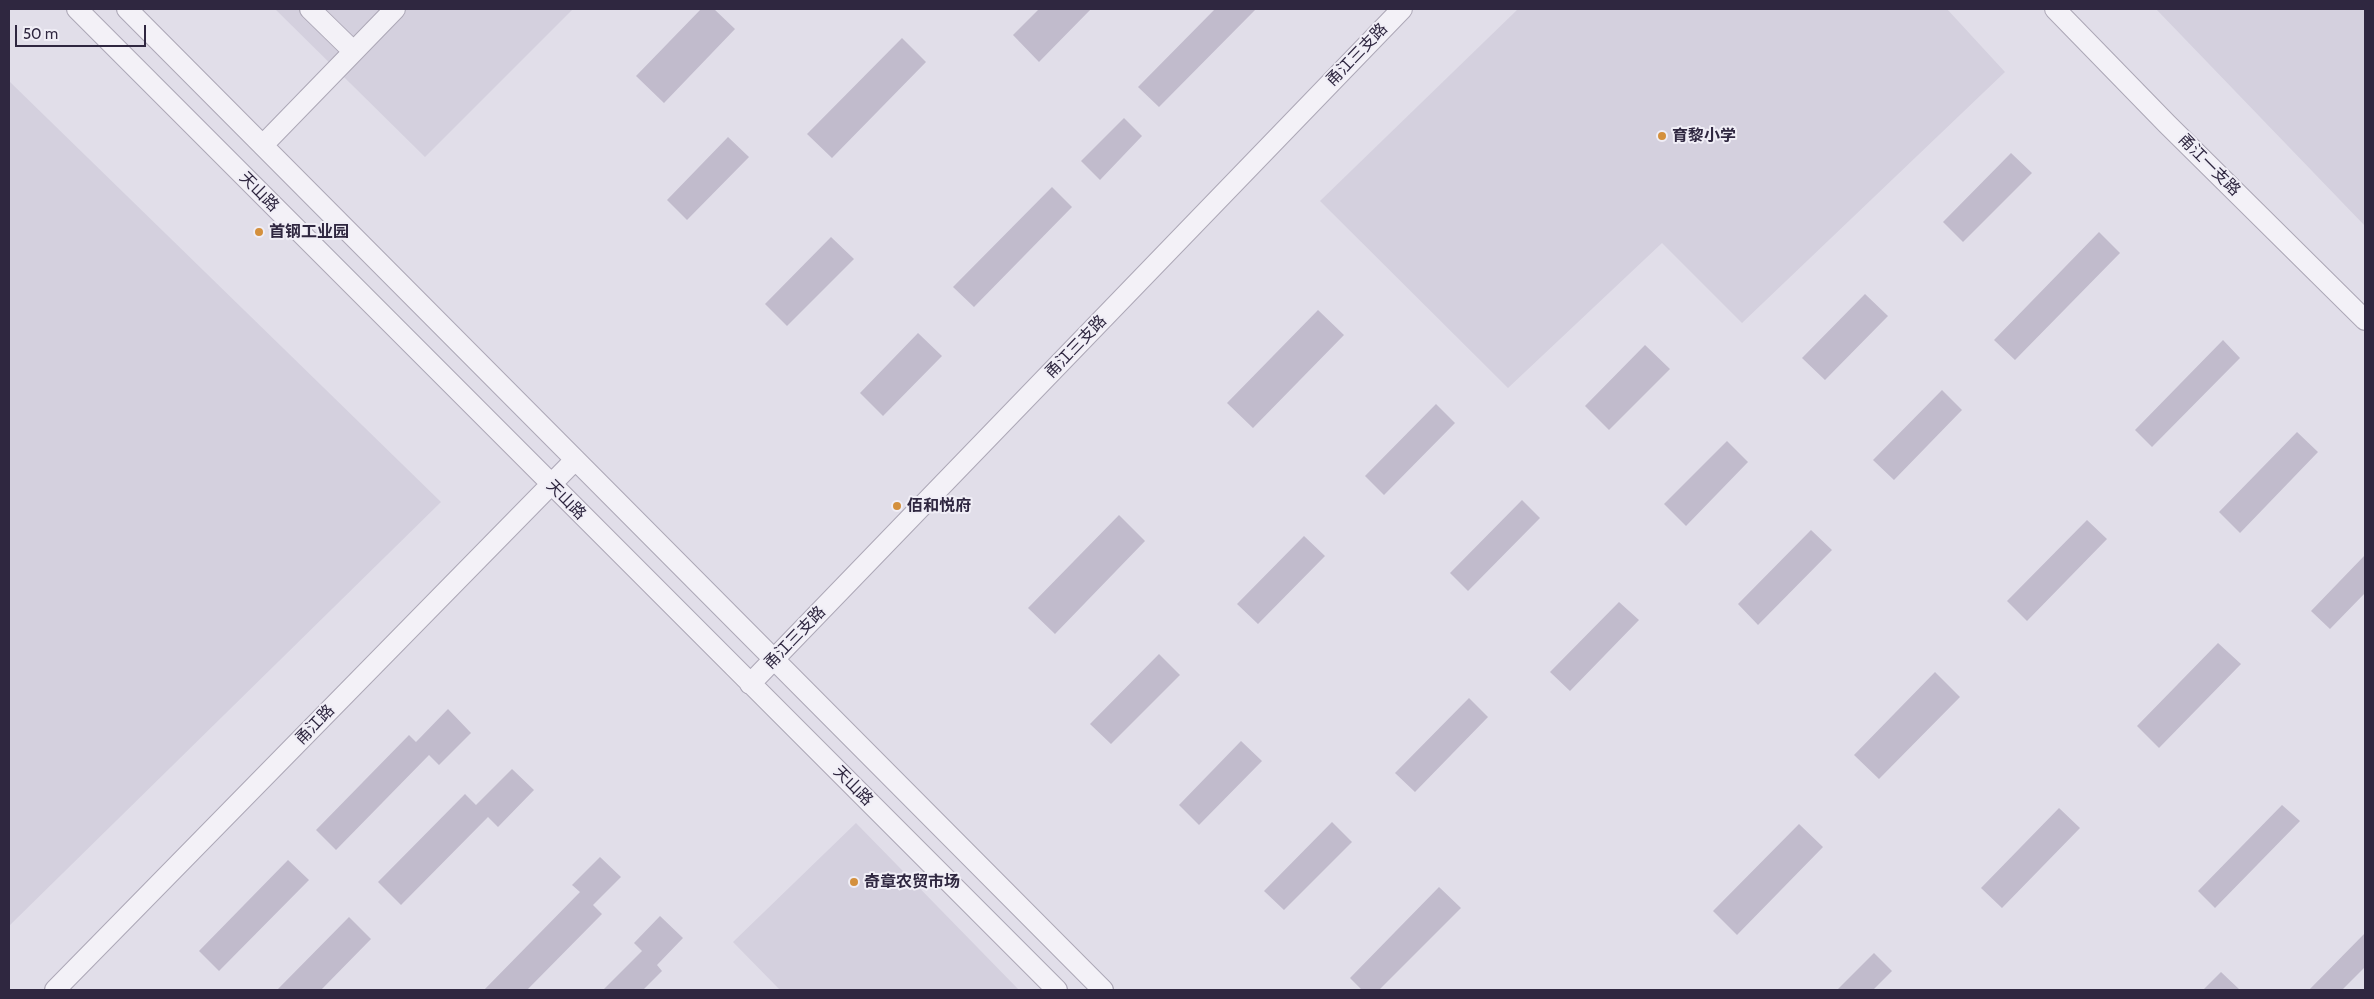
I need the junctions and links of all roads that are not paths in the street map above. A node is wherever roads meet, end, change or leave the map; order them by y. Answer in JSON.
{"nodes":[{"id":1,"x":77,"y":9,"type":"edge"},
{"id":2,"x":127,"y":9,"type":"edge"},
{"id":3,"x":310,"y":9,"type":"edge"},
{"id":4,"x":395,"y":9,"type":"edge"},
{"id":5,"x":1402,"y":9,"type":"edge"},
{"id":6,"x":2055,"y":9,"type":"edge"},
{"id":7,"x":353,"y":52,"type":"junction"},
{"id":8,"x":262,"y":145,"type":"junction"},
{"id":9,"x":2365,"y":320,"type":"edge"},
{"id":10,"x":575,"y":460,"type":"junction"},
{"id":11,"x":550,"y":484,"type":"junction"},
{"id":12,"x":774,"y":660,"type":"junction"},
{"id":13,"x":750,"y":684,"type":"junction"},
{"id":14,"x":55,"y":990,"type":"edge"},
{"id":15,"x":1057,"y":990,"type":"edge"},
{"id":16,"x":1103,"y":990,"type":"edge"}],
"edges":[{"from":1,"to":11,"type":"street","name":"天山路"},
{"from":2,"to":8,"type":"street","name":"天山路"},
{"from":3,"to":7,"type":"street"},
{"from":4,"to":7,"type":"street"},
{"from":5,"to":12,"type":"street","name":"甬江三支路"},
{"from":6,"to":9,"type":"street","name":"甬江一支路"},
{"from":7,"to":8,"type":"street"},
{"from":8,"to":10,"type":"street","name":"天山路"},
{"from":10,"to":11,"type":"street","name":"甬江路"},
{"from":10,"to":12,"type":"street","name":"天山路"},
{"from":11,"to":13,"type":"street","name":"天山路"},
{"from":11,"to":14,"type":"street","name":"甬江路"},
{"from":12,"to":13,"type":"street","name":"甬江三支路"},
{"from":12,"to":16,"type":"street","name":"天山路"},
{"from":13,"to":15,"type":"street","name":"天山路"}]}
